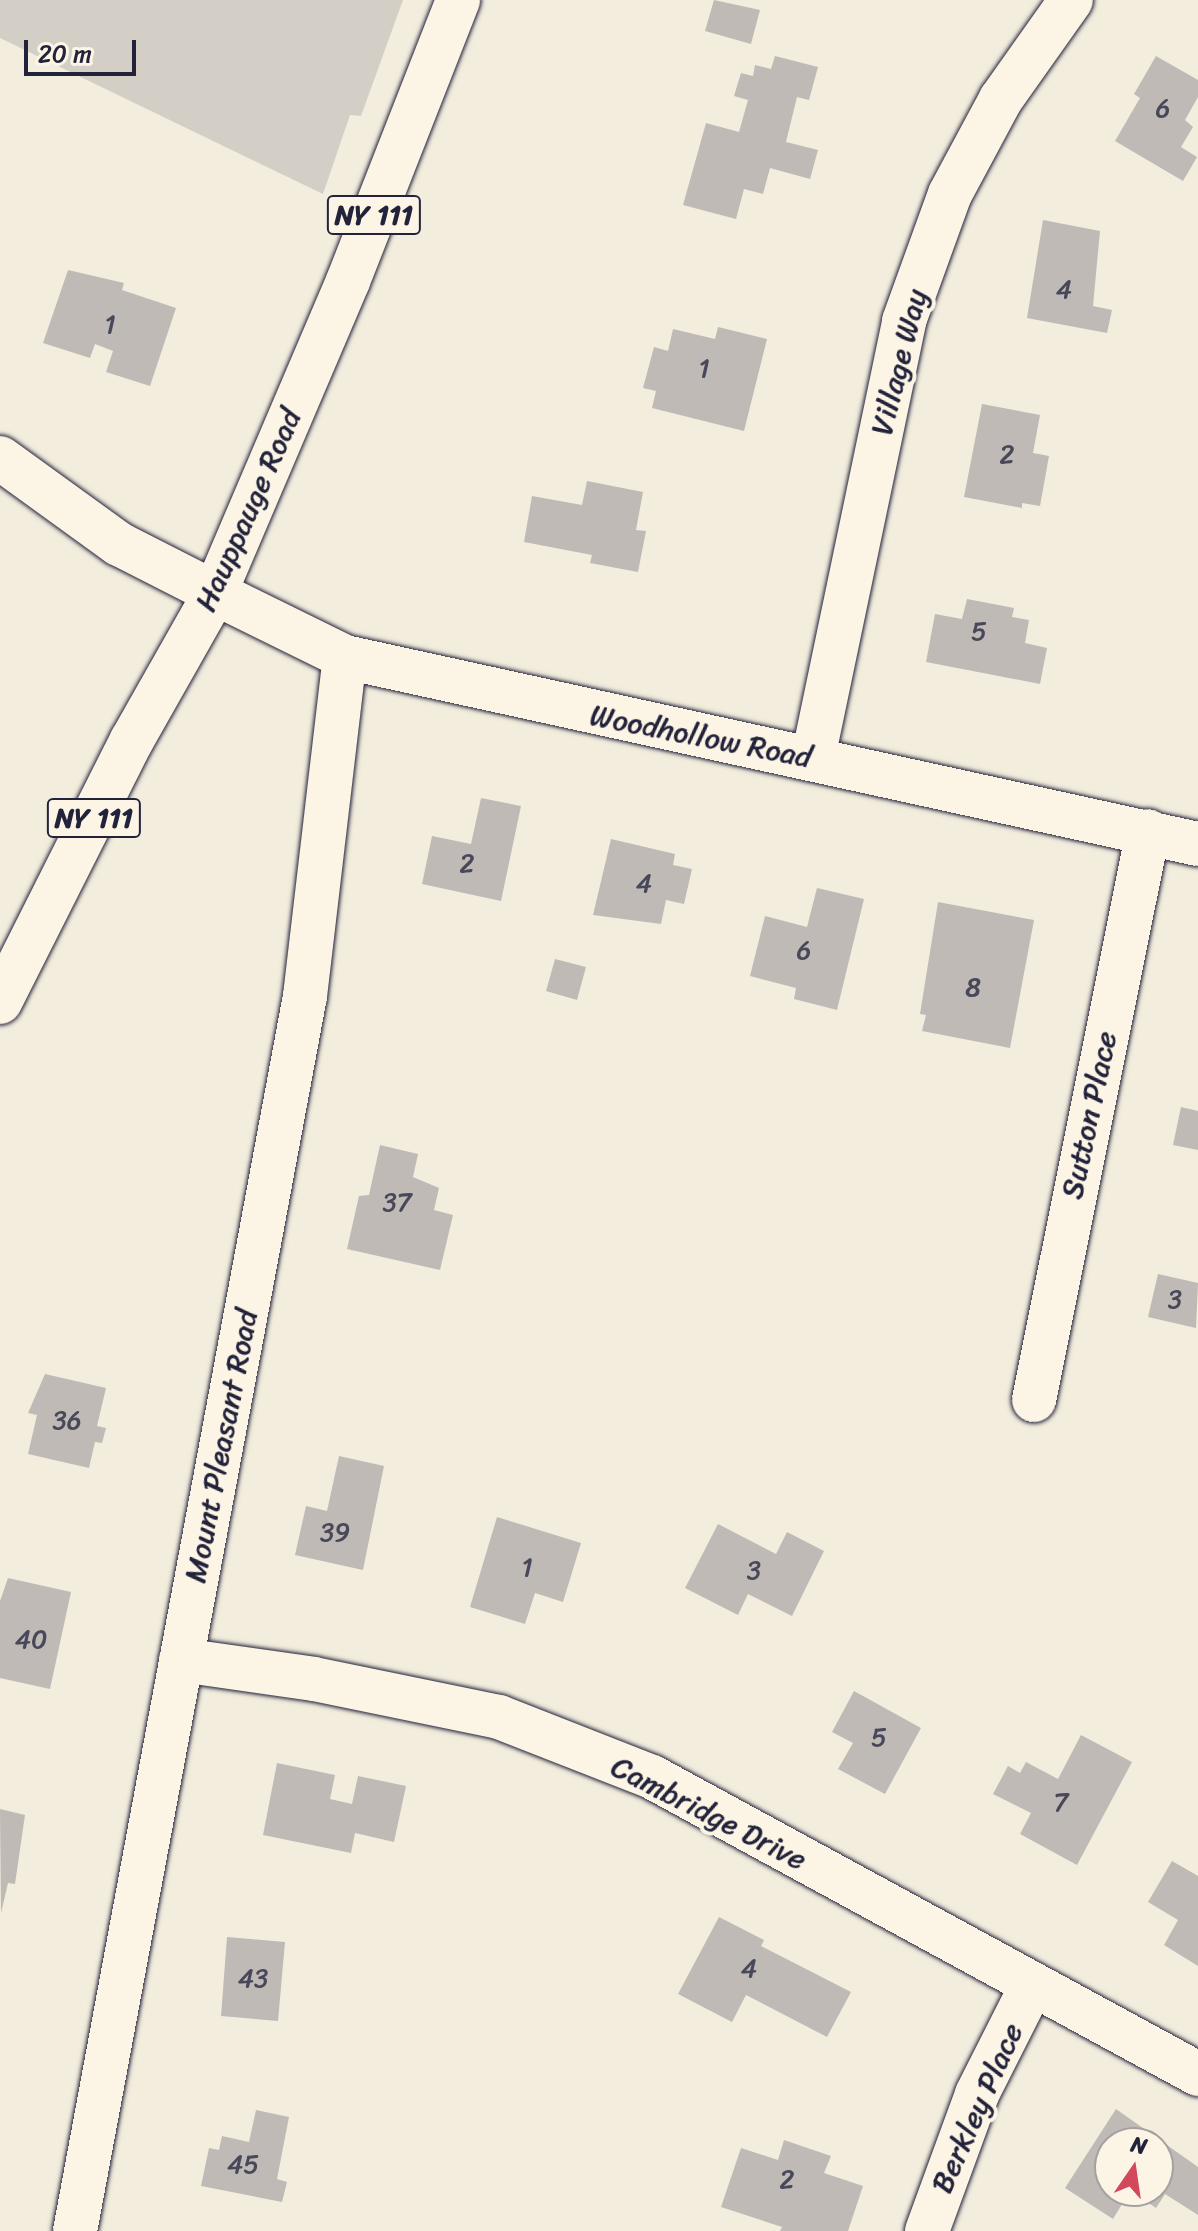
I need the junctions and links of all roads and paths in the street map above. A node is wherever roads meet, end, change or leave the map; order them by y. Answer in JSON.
{"nodes":[{"id":1,"x":458,"y":0,"type":"edge"},
{"id":2,"x":1071,"y":0,"type":"edge"},
{"id":3,"x":0,"y":458,"type":"edge"},
{"id":4,"x":215,"y":593,"type":"junction"},
{"id":5,"x":345,"y":657,"type":"junction"},
{"id":6,"x":813,"y":758,"type":"junction"},
{"id":7,"x":1148,"y":831,"type":"junction"},
{"id":8,"x":1198,"y":844,"type":"edge"},
{"id":9,"x":0,"y":1002,"type":"edge"},
{"id":10,"x":1034,"y":1400,"type":"dead end"},
{"id":11,"x":181,"y":1660,"type":"junction"},
{"id":12,"x":1031,"y":1987,"type":"junction"},
{"id":13,"x":1198,"y":2074,"type":"edge"},
{"id":14,"x":75,"y":2231,"type":"edge"},
{"id":15,"x":927,"y":2231,"type":"edge"}],
"edges":[{"from":1,"to":4,"type":"street","name":"Hauppauge Road","number":"NY 111"},
{"from":2,"to":6,"type":"street","name":"Village Way"},
{"from":3,"to":4,"type":"street","name":"Woodhollow Road"},
{"from":4,"to":5,"type":"street","name":"Woodhollow Road"},
{"from":4,"to":9,"type":"street","name":"Hauppauge Road","number":"NY 111"},
{"from":5,"to":6,"type":"street","name":"Woodhollow Road"},
{"from":5,"to":11,"type":"street","name":"Mount Pleasant Road"},
{"from":6,"to":7,"type":"street","name":"Woodhollow Road"},
{"from":7,"to":8,"type":"street","name":"Woodhollow Road"},
{"from":7,"to":10,"type":"street","name":"Sutton Place"},
{"from":11,"to":12,"type":"street","name":"Cambridge Drive"},
{"from":11,"to":14,"type":"street","name":"Mount Pleasant Road"},
{"from":12,"to":13,"type":"street","name":"Cambridge Drive"},
{"from":12,"to":15,"type":"street","name":"Berkley Place"}]}
